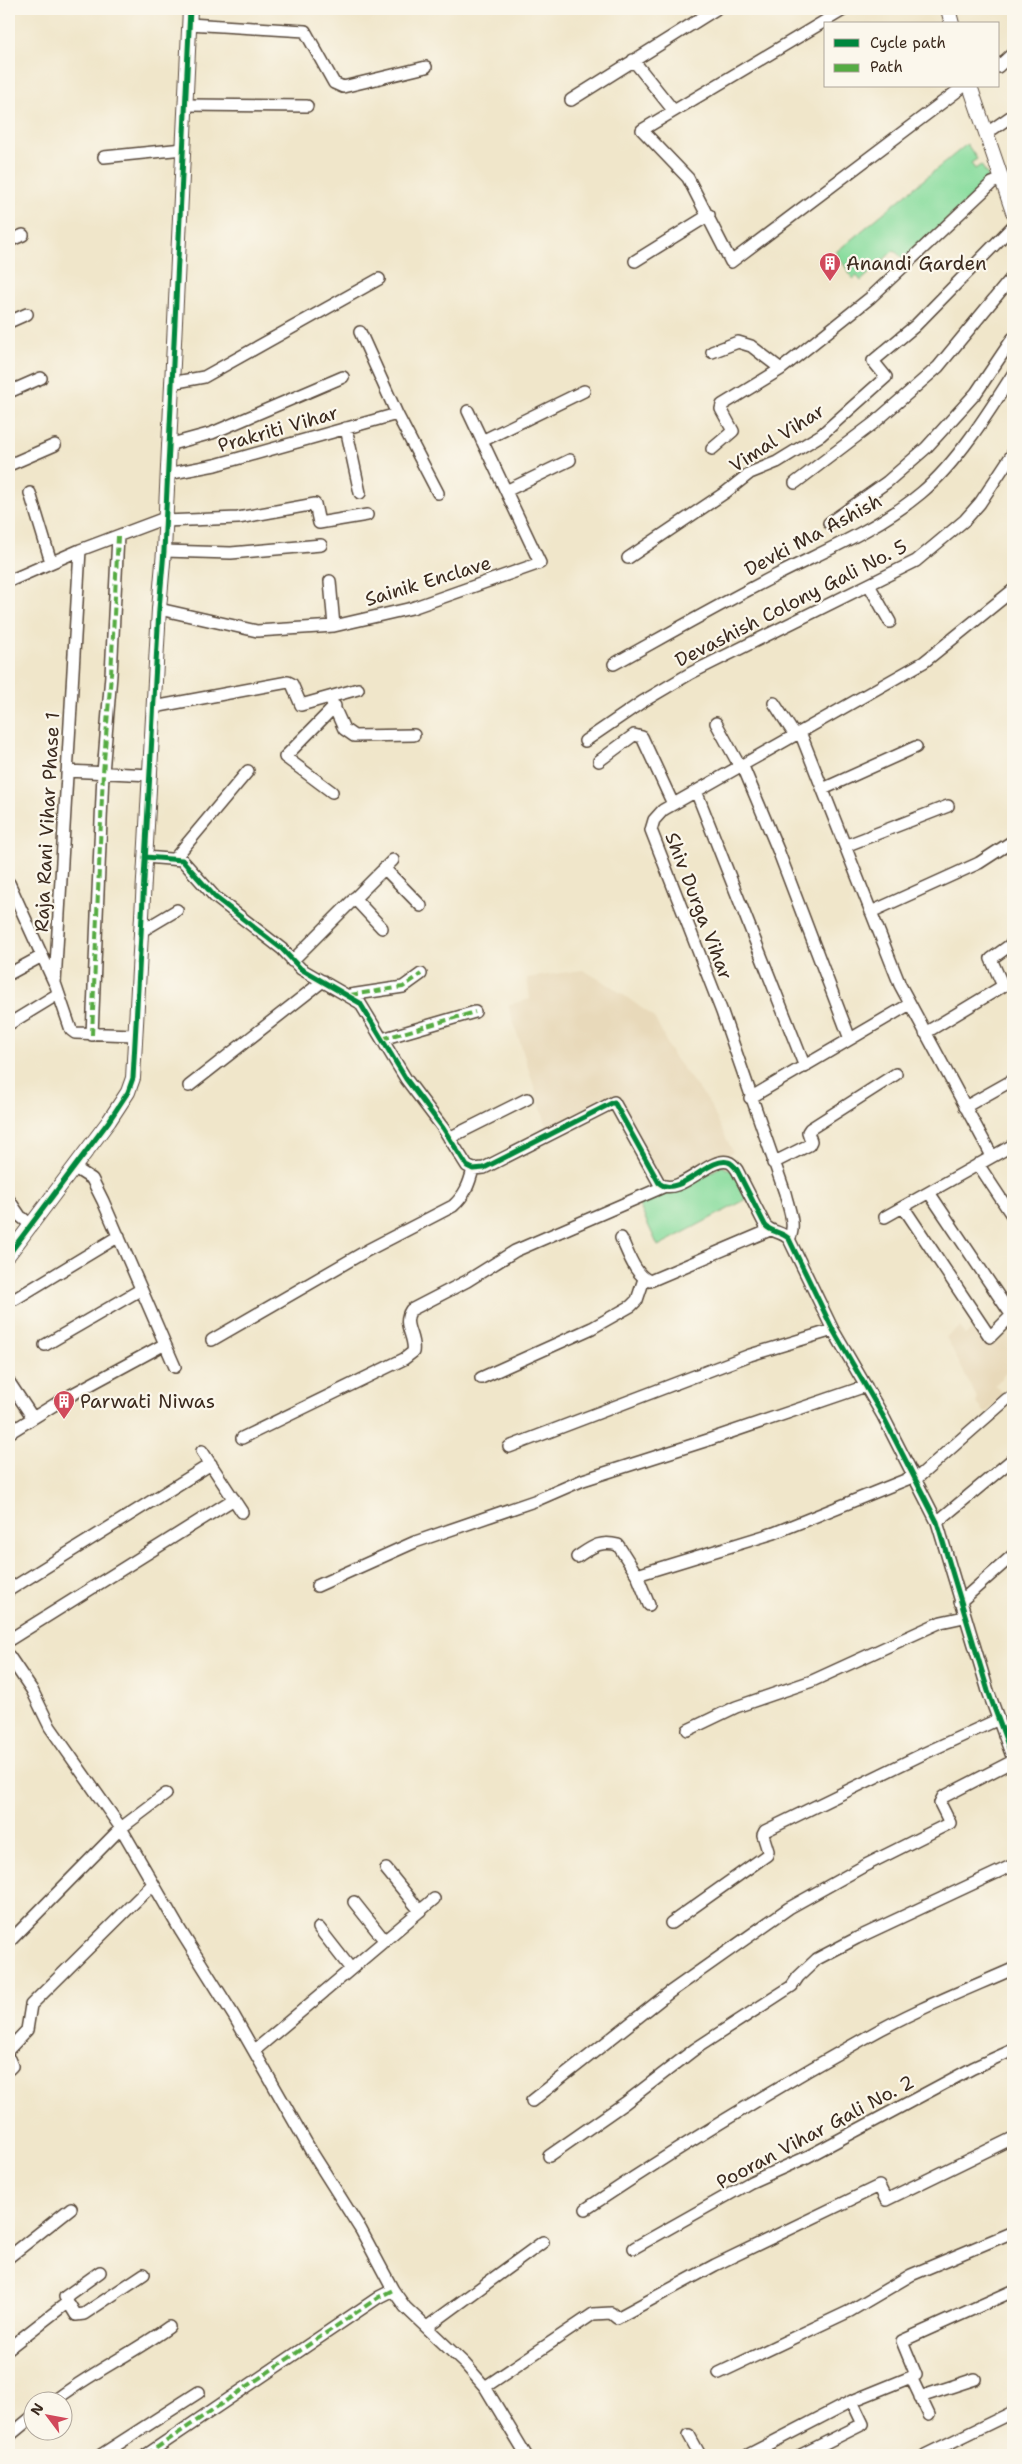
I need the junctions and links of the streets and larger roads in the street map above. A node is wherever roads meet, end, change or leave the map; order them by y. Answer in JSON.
{"nodes":[{"id":1,"x":190,"y":9,"type":"edge"},
{"id":2,"x":716,"y":9,"type":"edge"},
{"id":3,"x":845,"y":9,"type":"edge"},
{"id":4,"x":948,"y":9,"type":"edge"},
{"id":5,"x":951,"y":22,"type":"edge"},
{"id":6,"x":189,"y":24,"type":"junction"},
{"id":7,"x":1013,"y":53,"type":"edge"},
{"id":8,"x":633,"y":60,"type":"junction"},
{"id":9,"x":1000,"y":65,"type":"edge"},
{"id":10,"x":426,"y":67,"type":"dead end"},
{"id":11,"x":971,"y":88,"type":"edge"},
{"id":12,"x":571,"y":100,"type":"dead end"},
{"id":13,"x":186,"y":105,"type":"junction"},
{"id":14,"x":307,"y":106,"type":"dead end"},
{"id":15,"x":673,"y":110,"type":"junction"},
{"id":16,"x":1013,"y":114,"type":"edge"},
{"id":17,"x":987,"y":133,"type":"junction"},
{"id":18,"x":183,"y":149,"type":"junction"},
{"id":19,"x":104,"y":157,"type":"dead end"},
{"id":20,"x":1002,"y":178,"type":"junction"},
{"id":21,"x":1013,"y":212,"type":"edge"},
{"id":22,"x":708,"y":215,"type":"junction"},
{"id":23,"x":1013,"y":226,"type":"edge"},
{"id":24,"x":23,"y":235,"type":"dead end"},
{"id":25,"x":9,"y":241,"type":"edge"},
{"id":26,"x":635,"y":261,"type":"dead end"},
{"id":27,"x":1013,"y":276,"type":"edge"},
{"id":28,"x":379,"y":279,"type":"dead end"},
{"id":29,"x":27,"y":314,"type":"dead end"},
{"id":30,"x":9,"y":322,"type":"edge"},
{"id":31,"x":360,"y":332,"type":"dead end"},
{"id":32,"x":1013,"y":338,"type":"edge"},
{"id":33,"x":712,"y":352,"type":"dead end"},
{"id":34,"x":781,"y":369,"type":"junction"},
{"id":35,"x":1013,"y":374,"type":"edge"},
{"id":36,"x":343,"y":377,"type":"dead end"},
{"id":37,"x":41,"y":378,"type":"dead end"},
{"id":38,"x":171,"y":383,"type":"junction"},
{"id":39,"x":584,"y":391,"type":"dead end"},
{"id":40,"x":9,"y":392,"type":"edge"},
{"id":41,"x":468,"y":410,"type":"dead end"},
{"id":42,"x":397,"y":414,"type":"junction"},
{"id":43,"x":346,"y":428,"type":"junction"},
{"id":44,"x":482,"y":441,"type":"junction"},
{"id":45,"x":55,"y":445,"type":"dead end"},
{"id":46,"x":168,"y":445,"type":"junction"},
{"id":47,"x":712,"y":449,"type":"dead end"},
{"id":48,"x":1013,"y":453,"type":"edge"},
{"id":49,"x":570,"y":460,"type":"dead end"},
{"id":50,"x":9,"y":465,"type":"edge"},
{"id":51,"x":167,"y":474,"type":"junction"},
{"id":52,"x":795,"y":483,"type":"dead end"},
{"id":53,"x":506,"y":490,"type":"junction"},
{"id":54,"x":360,"y":492,"type":"dead end"},
{"id":55,"x":30,"y":493,"type":"dead end"},
{"id":56,"x":438,"y":493,"type":"dead end"},
{"id":57,"x":367,"y":515,"type":"dead end"},
{"id":58,"x":165,"y":520,"type":"junction"},
{"id":59,"x":829,"y":523,"type":"dead end"},
{"id":60,"x":118,"y":536,"type":"junction"},
{"id":61,"x":321,"y":546,"type":"dead end"},
{"id":62,"x":80,"y":550,"type":"junction"},
{"id":63,"x":164,"y":551,"type":"junction"},
{"id":64,"x":628,"y":558,"type":"dead end"},
{"id":65,"x":51,"y":562,"type":"junction"},
{"id":66,"x":9,"y":581,"type":"edge"},
{"id":67,"x":330,"y":581,"type":"dead end"},
{"id":68,"x":869,"y":585,"type":"junction"},
{"id":69,"x":1013,"y":590,"type":"edge"},
{"id":70,"x":159,"y":609,"type":"junction"},
{"id":71,"x":890,"y":622,"type":"dead end"},
{"id":72,"x":334,"y":626,"type":"junction"},
{"id":73,"x":614,"y":664,"type":"dead end"},
{"id":74,"x":358,"y":689,"type":"dead end"},
{"id":75,"x":332,"y":702,"type":"junction"},
{"id":76,"x":774,"y":703,"type":"dead end"},
{"id":77,"x":154,"y":707,"type":"junction"},
{"id":78,"x":716,"y":723,"type":"dead end"},
{"id":79,"x":797,"y":733,"type":"junction"},
{"id":80,"x":414,"y":735,"type":"dead end"},
{"id":81,"x":585,"y":741,"type":"dead end"},
{"id":82,"x":916,"y":747,"type":"dead end"},
{"id":83,"x":599,"y":761,"type":"dead end"},
{"id":84,"x":741,"y":764,"type":"junction"},
{"id":85,"x":248,"y":770,"type":"dead end"},
{"id":86,"x":67,"y":771,"type":"junction"},
{"id":87,"x":104,"y":774,"type":"junction"},
{"id":88,"x":151,"y":775,"type":"junction"},
{"id":89,"x":822,"y":789,"type":"junction"},
{"id":90,"x":696,"y":790,"type":"junction"},
{"id":91,"x":332,"y":792,"type":"dead end"},
{"id":92,"x":673,"y":804,"type":"junction"},
{"id":93,"x":948,"y":806,"type":"dead end"},
{"id":94,"x":1013,"y":841,"type":"edge"},
{"id":95,"x":845,"y":846,"type":"junction"},
{"id":96,"x":145,"y":857,"type":"junction"},
{"id":97,"x":175,"y":858,"type":"junction"},
{"id":98,"x":393,"y":860,"type":"dead end"},
{"id":99,"x":384,"y":868,"type":"junction"},
{"id":100,"x":9,"y":883,"type":"edge"},
{"id":101,"x":354,"y":898,"type":"junction"},
{"id":102,"x":420,"y":906,"type":"dead end"},
{"id":103,"x":177,"y":910,"type":"dead end"},
{"id":104,"x":870,"y":912,"type":"junction"},
{"id":105,"x":382,"y":928,"type":"dead end"},
{"id":106,"x":140,"y":932,"type":"junction"},
{"id":107,"x":1013,"y":943,"type":"edge"},
{"id":108,"x":42,"y":956,"type":"junction"},
{"id":109,"x":292,"y":960,"type":"junction"},
{"id":110,"x":9,"y":974,"type":"edge"},
{"id":111,"x":421,"y":974,"type":"dead end"},
{"id":112,"x":322,"y":981,"type":"junction"},
{"id":113,"x":57,"y":989,"type":"junction"},
{"id":114,"x":350,"y":995,"type":"junction"},
{"id":115,"x":910,"y":1004,"type":"junction"},
{"id":116,"x":475,"y":1012,"type":"dead end"},
{"id":117,"x":9,"y":1024,"type":"edge"},
{"id":118,"x":925,"y":1033,"type":"junction"},
{"id":119,"x":92,"y":1035,"type":"junction"},
{"id":120,"x":135,"y":1035,"type":"junction"},
{"id":121,"x":382,"y":1039,"type":"junction"},
{"id":122,"x":850,"y":1039,"type":"junction"},
{"id":123,"x":805,"y":1067,"type":"junction"},
{"id":124,"x":896,"y":1074,"type":"dead end"},
{"id":125,"x":1013,"y":1080,"type":"edge"},
{"id":126,"x":189,"y":1086,"type":"dead end"},
{"id":127,"x":750,"y":1098,"type":"junction"},
{"id":128,"x":527,"y":1099,"type":"dead end"},
{"id":129,"x":965,"y":1107,"type":"junction"},
{"id":130,"x":449,"y":1138,"type":"junction"},
{"id":131,"x":1013,"y":1146,"type":"edge"},
{"id":132,"x":992,"y":1156,"type":"junction"},
{"id":133,"x":773,"y":1163,"type":"junction"},
{"id":134,"x":978,"y":1164,"type":"junction"},
{"id":135,"x":473,"y":1169,"type":"junction"},
{"id":136,"x":79,"y":1170,"type":"junction"},
{"id":137,"x":663,"y":1187,"type":"junction"},
{"id":138,"x":930,"y":1194,"type":"junction"},
{"id":139,"x":9,"y":1200,"type":"edge"},
{"id":140,"x":904,"y":1208,"type":"junction"},
{"id":141,"x":885,"y":1217,"type":"dead end"},
{"id":142,"x":1013,"y":1217,"type":"edge"},
{"id":143,"x":31,"y":1225,"type":"junction"},
{"id":144,"x":770,"y":1230,"type":"junction"},
{"id":145,"x":119,"y":1236,"type":"junction"},
{"id":146,"x":620,"y":1238,"type":"dead end"},
{"id":147,"x":789,"y":1239,"type":"junction"},
{"id":148,"x":9,"y":1254,"type":"edge"},
{"id":149,"x":644,"y":1279,"type":"junction"},
{"id":150,"x":140,"y":1290,"type":"junction"},
{"id":151,"x":15,"y":1300,"type":"dead end"},
{"id":152,"x":1012,"y":1315,"type":"edge"},
{"id":153,"x":834,"y":1330,"type":"junction"},
{"id":154,"x":212,"y":1340,"type":"dead end"},
{"id":155,"x":45,"y":1344,"type":"dead end"},
{"id":156,"x":164,"y":1344,"type":"junction"},
{"id":157,"x":176,"y":1366,"type":"dead end"},
{"id":158,"x":481,"y":1378,"type":"dead end"},
{"id":159,"x":9,"y":1382,"type":"edge"},
{"id":160,"x":866,"y":1386,"type":"junction"},
{"id":161,"x":1007,"y":1399,"type":"dead end"},
{"id":162,"x":33,"y":1418,"type":"junction"},
{"id":163,"x":9,"y":1433,"type":"edge"},
{"id":164,"x":242,"y":1438,"type":"dead end"},
{"id":165,"x":509,"y":1446,"type":"dead end"},
{"id":166,"x":202,"y":1451,"type":"dead end"},
{"id":167,"x":1013,"y":1459,"type":"edge"},
{"id":168,"x":210,"y":1464,"type":"junction"},
{"id":169,"x":915,"y":1478,"type":"junction"},
{"id":170,"x":234,"y":1498,"type":"junction"},
{"id":171,"x":242,"y":1512,"type":"dead end"},
{"id":172,"x":937,"y":1522,"type":"junction"},
{"id":173,"x":1013,"y":1555,"type":"edge"},
{"id":174,"x":577,"y":1557,"type":"dead end"},
{"id":175,"x":637,"y":1574,"type":"junction"},
{"id":176,"x":317,"y":1586,"type":"dead end"},
{"id":177,"x":9,"y":1590,"type":"edge"},
{"id":178,"x":960,"y":1602,"type":"junction"},
{"id":179,"x":649,"y":1605,"type":"dead end"},
{"id":180,"x":964,"y":1616,"type":"junction"},
{"id":181,"x":9,"y":1640,"type":"edge"},
{"id":182,"x":9,"y":1656,"type":"edge"},
{"id":183,"x":999,"y":1719,"type":"junction"},
{"id":184,"x":688,"y":1730,"type":"dead end"},
{"id":185,"x":1009,"y":1731,"type":"edge"},
{"id":186,"x":1013,"y":1760,"type":"edge"},
{"id":187,"x":166,"y":1794,"type":"dead end"},
{"id":188,"x":121,"y":1828,"type":"junction"},
{"id":189,"x":1013,"y":1865,"type":"edge"},
{"id":190,"x":386,"y":1869,"type":"dead end"},
{"id":191,"x":154,"y":1884,"type":"junction"},
{"id":192,"x":434,"y":1899,"type":"dead end"},
{"id":193,"x":354,"y":1902,"type":"dead end"},
{"id":194,"x":420,"y":1911,"type":"junction"},
{"id":195,"x":671,"y":1923,"type":"dead end"},
{"id":196,"x":319,"y":1928,"type":"dead end"},
{"id":197,"x":385,"y":1940,"type":"junction"},
{"id":198,"x":9,"y":1942,"type":"edge"},
{"id":199,"x":351,"y":1969,"type":"junction"},
{"id":200,"x":1013,"y":1969,"type":"edge"},
{"id":201,"x":9,"y":2048,"type":"edge"},
{"id":202,"x":1013,"y":2050,"type":"edge"},
{"id":203,"x":254,"y":2051,"type":"junction"},
{"id":204,"x":9,"y":2060,"type":"edge"},
{"id":205,"x":9,"y":2069,"type":"edge"},
{"id":206,"x":532,"y":2101,"type":"dead end"},
{"id":207,"x":1013,"y":2138,"type":"edge"},
{"id":208,"x":548,"y":2156,"type":"dead end"},
{"id":209,"x":70,"y":2208,"type":"dead end"},
{"id":210,"x":586,"y":2209,"type":"dead end"},
{"id":211,"x":1013,"y":2232,"type":"edge"},
{"id":212,"x":543,"y":2242,"type":"dead end"},
{"id":213,"x":634,"y":2248,"type":"dead end"},
{"id":214,"x":9,"y":2257,"type":"edge"},
{"id":215,"x":100,"y":2272,"type":"dead end"},
{"id":216,"x":144,"y":2274,"type":"dead end"},
{"id":217,"x":393,"y":2290,"type":"junction"},
{"id":218,"x":1013,"y":2291,"type":"edge"},
{"id":219,"x":68,"y":2302,"type":"junction"},
{"id":220,"x":169,"y":2327,"type":"dead end"},
{"id":221,"x":427,"y":2327,"type":"junction"},
{"id":222,"x":9,"y":2348,"type":"edge"},
{"id":223,"x":719,"y":2373,"type":"dead end"},
{"id":224,"x":911,"y":2377,"type":"junction"},
{"id":225,"x":975,"y":2379,"type":"dead end"},
{"id":226,"x":485,"y":2387,"type":"junction"},
{"id":227,"x":65,"y":2392,"type":"edge"},
{"id":228,"x":199,"y":2392,"type":"dead end"},
{"id":229,"x":920,"y":2397,"type":"junction"},
{"id":230,"x":852,"y":2401,"type":"junction"},
{"id":231,"x":1013,"y":2412,"type":"edge"},
{"id":232,"x":929,"y":2415,"type":"dead end"},
{"id":233,"x":22,"y":2425,"type":"edge"},
{"id":234,"x":689,"y":2435,"type":"dead end"},
{"id":235,"x":9,"y":2436,"type":"edge"},
{"id":236,"x":101,"y":2455,"type":"edge"},
{"id":237,"x":146,"y":2455,"type":"edge"},
{"id":238,"x":526,"y":2455,"type":"edge"},
{"id":239,"x":700,"y":2455,"type":"edge"},
{"id":240,"x":748,"y":2455,"type":"edge"},
{"id":241,"x":800,"y":2455,"type":"edge"},
{"id":242,"x":925,"y":2455,"type":"edge"}],
"edges":[{"from":1,"to":6,"type":"street"},
{"from":2,"to":8,"type":"street"},
{"from":3,"to":15,"type":"street"},
{"from":4,"to":5,"type":"street"},
{"from":6,"to":10,"type":"street"},
{"from":6,"to":13,"type":"street"},
{"from":7,"to":9,"type":"street"},
{"from":8,"to":12,"type":"street"},
{"from":8,"to":15,"type":"street"},
{"from":11,"to":17,"type":"street"},
{"from":11,"to":22,"type":"street"},
{"from":13,"to":14,"type":"street"},
{"from":13,"to":18,"type":"street"},
{"from":15,"to":22,"type":"street"},
{"from":16,"to":17,"type":"street"},
{"from":17,"to":20,"type":"street"},
{"from":18,"to":19,"type":"street"},
{"from":18,"to":38,"type":"street"},
{"from":20,"to":21,"type":"street"},
{"from":20,"to":34,"type":"street"},
{"from":22,"to":26,"type":"street"},
{"from":23,"to":64,"type":"street","name":"Vimal Vihar"},
{"from":24,"to":25,"type":"street"},
{"from":27,"to":52,"type":"street"},
{"from":28,"to":38,"type":"street"},
{"from":29,"to":30,"type":"street"},
{"from":31,"to":42,"type":"street"},
{"from":32,"to":59,"type":"street"},
{"from":33,"to":34,"type":"street"},
{"from":34,"to":47,"type":"street"},
{"from":35,"to":73,"type":"street","name":"Devki Ma Ashish"},
{"from":36,"to":46,"type":"street"},
{"from":37,"to":40,"type":"street"},
{"from":38,"to":46,"type":"street"},
{"from":39,"to":44,"type":"street"},
{"from":41,"to":44,"type":"street","name":"Sainik Enclave"},
{"from":42,"to":43,"type":"street","name":"Prakriti Vihar"},
{"from":42,"to":56,"type":"street"},
{"from":43,"to":51,"type":"street","name":"Prakriti Vihar"},
{"from":43,"to":54,"type":"street"},
{"from":44,"to":53,"type":"street","name":"Sainik Enclave"},
{"from":45,"to":50,"type":"street"},
{"from":46,"to":51,"type":"street"},
{"from":48,"to":68,"type":"street","name":"Devashish Colony Gali No. 5"},
{"from":49,"to":53,"type":"street"},
{"from":51,"to":58,"type":"street"},
{"from":53,"to":72,"type":"street","name":"Sainik Enclave"},
{"from":55,"to":65,"type":"street"},
{"from":57,"to":58,"type":"street"},
{"from":58,"to":60,"type":"street"},
{"from":58,"to":63,"type":"street"},
{"from":60,"to":62,"type":"street"},
{"from":60,"to":87,"type":"street"},
{"from":61,"to":63,"type":"street"},
{"from":62,"to":65,"type":"street"},
{"from":62,"to":86,"type":"street","name":"Raja Rani Vihar Phase 1"},
{"from":63,"to":70,"type":"street"},
{"from":65,"to":66,"type":"street"},
{"from":67,"to":72,"type":"street"},
{"from":68,"to":71,"type":"street"},
{"from":68,"to":81,"type":"street","name":"Devashish Colony Gali No. 5"},
{"from":69,"to":79,"type":"street","name":"Shiv Durga Vihar"},
{"from":70,"to":72,"type":"street","name":"Sainik Enclave"},
{"from":70,"to":77,"type":"street"},
{"from":74,"to":75,"type":"street"},
{"from":75,"to":77,"type":"street"},
{"from":75,"to":80,"type":"street"},
{"from":75,"to":91,"type":"street"},
{"from":76,"to":79,"type":"street"},
{"from":77,"to":88,"type":"street"},
{"from":78,"to":84,"type":"street"},
{"from":79,"to":84,"type":"street","name":"Shiv Durga Vihar"},
{"from":79,"to":89,"type":"street"},
{"from":82,"to":89,"type":"street"},
{"from":83,"to":92,"type":"street"},
{"from":84,"to":90,"type":"street","name":"Shiv Durga Vihar"},
{"from":84,"to":122,"type":"street"},
{"from":85,"to":97,"type":"street"},
{"from":86,"to":87,"type":"street"},
{"from":86,"to":113,"type":"street","name":"Raja Rani Vihar Phase 1"},
{"from":87,"to":88,"type":"street"},
{"from":87,"to":119,"type":"street"},
{"from":88,"to":96,"type":"street"},
{"from":89,"to":95,"type":"street"},
{"from":90,"to":92,"type":"street","name":"Shiv Durga Vihar"},
{"from":90,"to":123,"type":"street"},
{"from":92,"to":127,"type":"street","name":"Shiv Durga Vihar"},
{"from":93,"to":95,"type":"street"},
{"from":94,"to":104,"type":"street"},
{"from":95,"to":104,"type":"street"},
{"from":96,"to":97,"type":"street"},
{"from":96,"to":106,"type":"street"},
{"from":97,"to":109,"type":"street"},
{"from":98,"to":99,"type":"street"},
{"from":99,"to":101,"type":"street"},
{"from":99,"to":102,"type":"street"},
{"from":100,"to":108,"type":"street"},
{"from":101,"to":105,"type":"street"},
{"from":101,"to":109,"type":"street"},
{"from":103,"to":106,"type":"street"},
{"from":104,"to":115,"type":"street"},
{"from":106,"to":120,"type":"street"},
{"from":107,"to":118,"type":"street"},
{"from":108,"to":110,"type":"street"},
{"from":108,"to":113,"type":"street"},
{"from":109,"to":112,"type":"street"},
{"from":111,"to":114,"type":"street"},
{"from":112,"to":114,"type":"street"},
{"from":112,"to":126,"type":"street"},
{"from":113,"to":117,"type":"street"},
{"from":113,"to":119,"type":"street","name":"Raja Rani Vihar Phase 1"},
{"from":114,"to":121,"type":"street"},
{"from":115,"to":118,"type":"street"},
{"from":115,"to":122,"type":"street"},
{"from":116,"to":121,"type":"street"},
{"from":118,"to":129,"type":"street"},
{"from":119,"to":120,"type":"street","name":"Raja Rani Vihar Phase 1"},
{"from":120,"to":136,"type":"street"},
{"from":121,"to":130,"type":"street"},
{"from":122,"to":123,"type":"street"},
{"from":123,"to":127,"type":"street"},
{"from":124,"to":133,"type":"street"},
{"from":125,"to":129,"type":"street"},
{"from":127,"to":133,"type":"street","name":"Shiv Durga Vihar"},
{"from":128,"to":130,"type":"street"},
{"from":129,"to":132,"type":"street"},
{"from":130,"to":135,"type":"street"},
{"from":131,"to":132,"type":"street"},
{"from":132,"to":134,"type":"street"},
{"from":133,"to":147,"type":"street","name":"Shiv Durga Vihar"},
{"from":134,"to":138,"type":"street"},
{"from":134,"to":142,"type":"street"},
{"from":135,"to":137,"type":"street"},
{"from":135,"to":154,"type":"street"},
{"from":136,"to":143,"type":"street"},
{"from":136,"to":145,"type":"street"},
{"from":137,"to":144,"type":"street"},
{"from":137,"to":164,"type":"street"},
{"from":138,"to":140,"type":"street"},
{"from":138,"to":152,"type":"street"},
{"from":139,"to":143,"type":"street"},
{"from":140,"to":141,"type":"street"},
{"from":140,"to":152,"type":"street"},
{"from":143,"to":148,"type":"street"},
{"from":144,"to":147,"type":"street"},
{"from":144,"to":149,"type":"street"},
{"from":145,"to":150,"type":"street"},
{"from":145,"to":151,"type":"street"},
{"from":146,"to":149,"type":"street"},
{"from":147,"to":153,"type":"street"},
{"from":149,"to":158,"type":"street"},
{"from":150,"to":155,"type":"street"},
{"from":150,"to":156,"type":"street"},
{"from":153,"to":160,"type":"street"},
{"from":153,"to":165,"type":"street"},
{"from":156,"to":157,"type":"street"},
{"from":156,"to":162,"type":"street"},
{"from":159,"to":162,"type":"street"},
{"from":160,"to":169,"type":"street"},
{"from":160,"to":176,"type":"street"},
{"from":161,"to":169,"type":"street"},
{"from":162,"to":163,"type":"street"},
{"from":166,"to":168,"type":"street"},
{"from":167,"to":172,"type":"street"},
{"from":168,"to":170,"type":"street"},
{"from":168,"to":177,"type":"street"},
{"from":169,"to":172,"type":"street"},
{"from":169,"to":175,"type":"street"},
{"from":170,"to":171,"type":"street"},
{"from":170,"to":181,"type":"street"},
{"from":172,"to":178,"type":"street"},
{"from":173,"to":178,"type":"street"},
{"from":174,"to":175,"type":"street"},
{"from":175,"to":179,"type":"street"},
{"from":178,"to":180,"type":"street"},
{"from":180,"to":183,"type":"street"},
{"from":180,"to":184,"type":"street"},
{"from":182,"to":188,"type":"street"},
{"from":183,"to":185,"type":"street"},
{"from":183,"to":195,"type":"street"},
{"from":185,"to":186,"type":"street"},
{"from":186,"to":206,"type":"street"},
{"from":187,"to":188,"type":"street"},
{"from":188,"to":191,"type":"street"},
{"from":188,"to":198,"type":"street"},
{"from":189,"to":208,"type":"street"},
{"from":190,"to":194,"type":"street"},
{"from":191,"to":201,"type":"street"},
{"from":191,"to":203,"type":"street"},
{"from":192,"to":194,"type":"street"},
{"from":193,"to":197,"type":"street"},
{"from":194,"to":197,"type":"street"},
{"from":196,"to":199,"type":"street"},
{"from":197,"to":199,"type":"street"},
{"from":199,"to":203,"type":"street"},
{"from":200,"to":210,"type":"street"},
{"from":202,"to":213,"type":"street","name":"Pooran Vihar Gali No. 2"},
{"from":203,"to":217,"type":"street"},
{"from":204,"to":205,"type":"street"},
{"from":207,"to":226,"type":"street"},
{"from":209,"to":214,"type":"street"},
{"from":211,"to":223,"type":"street"},
{"from":212,"to":221,"type":"street"},
{"from":215,"to":219,"type":"street"},
{"from":216,"to":219,"type":"street"},
{"from":217,"to":221,"type":"street"},
{"from":217,"to":237,"type":"street"},
{"from":218,"to":224,"type":"street"},
{"from":219,"to":222,"type":"street"},
{"from":220,"to":227,"type":"street"},
{"from":221,"to":226,"type":"street"},
{"from":224,"to":229,"type":"street"},
{"from":224,"to":230,"type":"street"},
{"from":225,"to":229,"type":"street"},
{"from":226,"to":238,"type":"street"},
{"from":228,"to":236,"type":"street"},
{"from":229,"to":232,"type":"street"},
{"from":230,"to":240,"type":"street"},
{"from":230,"to":241,"type":"street"},
{"from":231,"to":242,"type":"street"},
{"from":233,"to":235,"type":"street"},
{"from":234,"to":239,"type":"street"}]}
